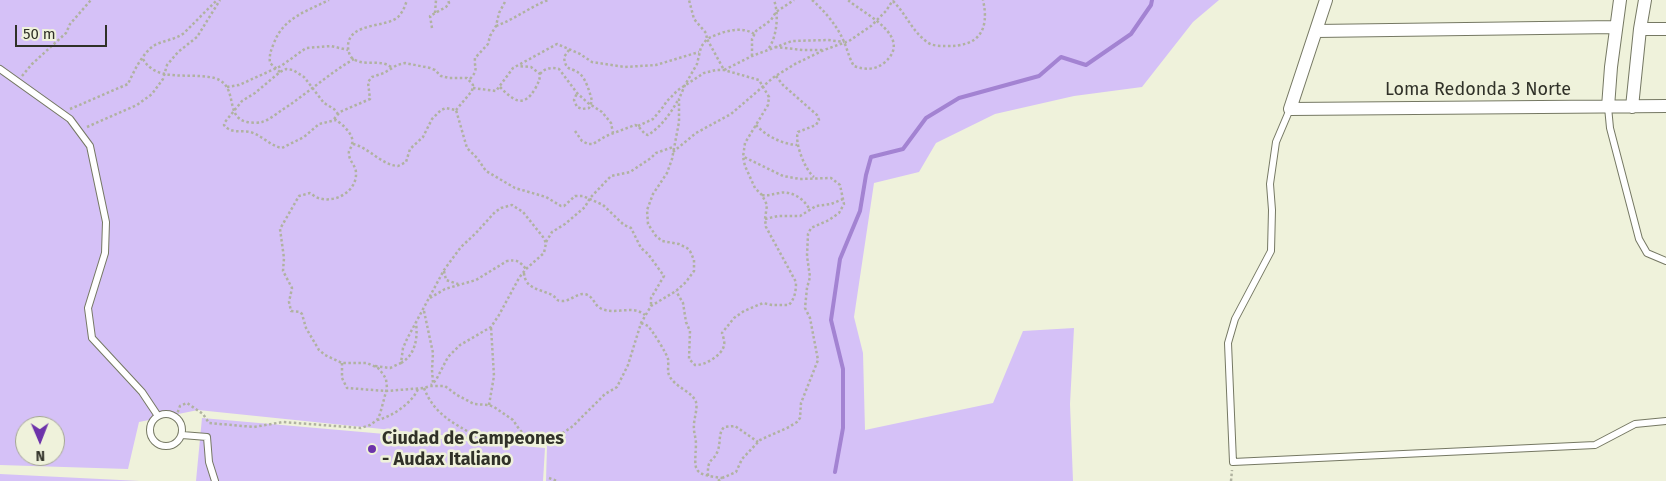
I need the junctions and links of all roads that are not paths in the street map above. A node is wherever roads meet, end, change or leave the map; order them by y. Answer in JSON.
{"nodes":[{"id":1,"x":1326,"y":0,"type":"edge"},
{"id":2,"x":1620,"y":0,"type":"edge"},
{"id":3,"x":1645,"y":0,"type":"edge"},
{"id":4,"x":1616,"y":27,"type":"junction"},
{"id":5,"x":1640,"y":29,"type":"junction"},
{"id":6,"x":1666,"y":29,"type":"edge"},
{"id":7,"x":1316,"y":31,"type":"junction"},
{"id":8,"x":0,"y":69,"type":"edge"},
{"id":9,"x":1666,"y":106,"type":"edge"},
{"id":10,"x":1608,"y":107,"type":"junction"},
{"id":11,"x":1632,"y":107,"type":"junction"},
{"id":12,"x":1290,"y":109,"type":"junction"},
{"id":13,"x":1666,"y":261,"type":"edge"},
{"id":14,"x":158,"y":416,"type":"junction"},
{"id":15,"x":1666,"y":421,"type":"edge"},
{"id":16,"x":182,"y":435,"type":"junction"},
{"id":17,"x":216,"y":481,"type":"edge"}],
"edges":[{"from":1,"to":7,"type":"street"},
{"from":2,"to":4,"type":"street"},
{"from":3,"to":5,"type":"street"},
{"from":4,"to":7,"type":"street"},
{"from":4,"to":10,"type":"street"},
{"from":5,"to":6,"type":"street"},
{"from":5,"to":11,"type":"street"},
{"from":7,"to":12,"type":"street"},
{"from":8,"to":14,"type":"lane"},
{"from":9,"to":11,"type":"street","name":"Loma Redonda 3 Norte"},
{"from":10,"to":11,"type":"street","name":"Loma Redonda 3 Norte"},
{"from":10,"to":12,"type":"street","name":"Loma Redonda 3 Norte"},
{"from":10,"to":13,"type":"lane"},
{"from":12,"to":15,"type":"lane"},
{"from":14,"to":16,"type":"lane"},
{"from":14,"to":16,"type":"lane"},
{"from":16,"to":17,"type":"lane"}]}
